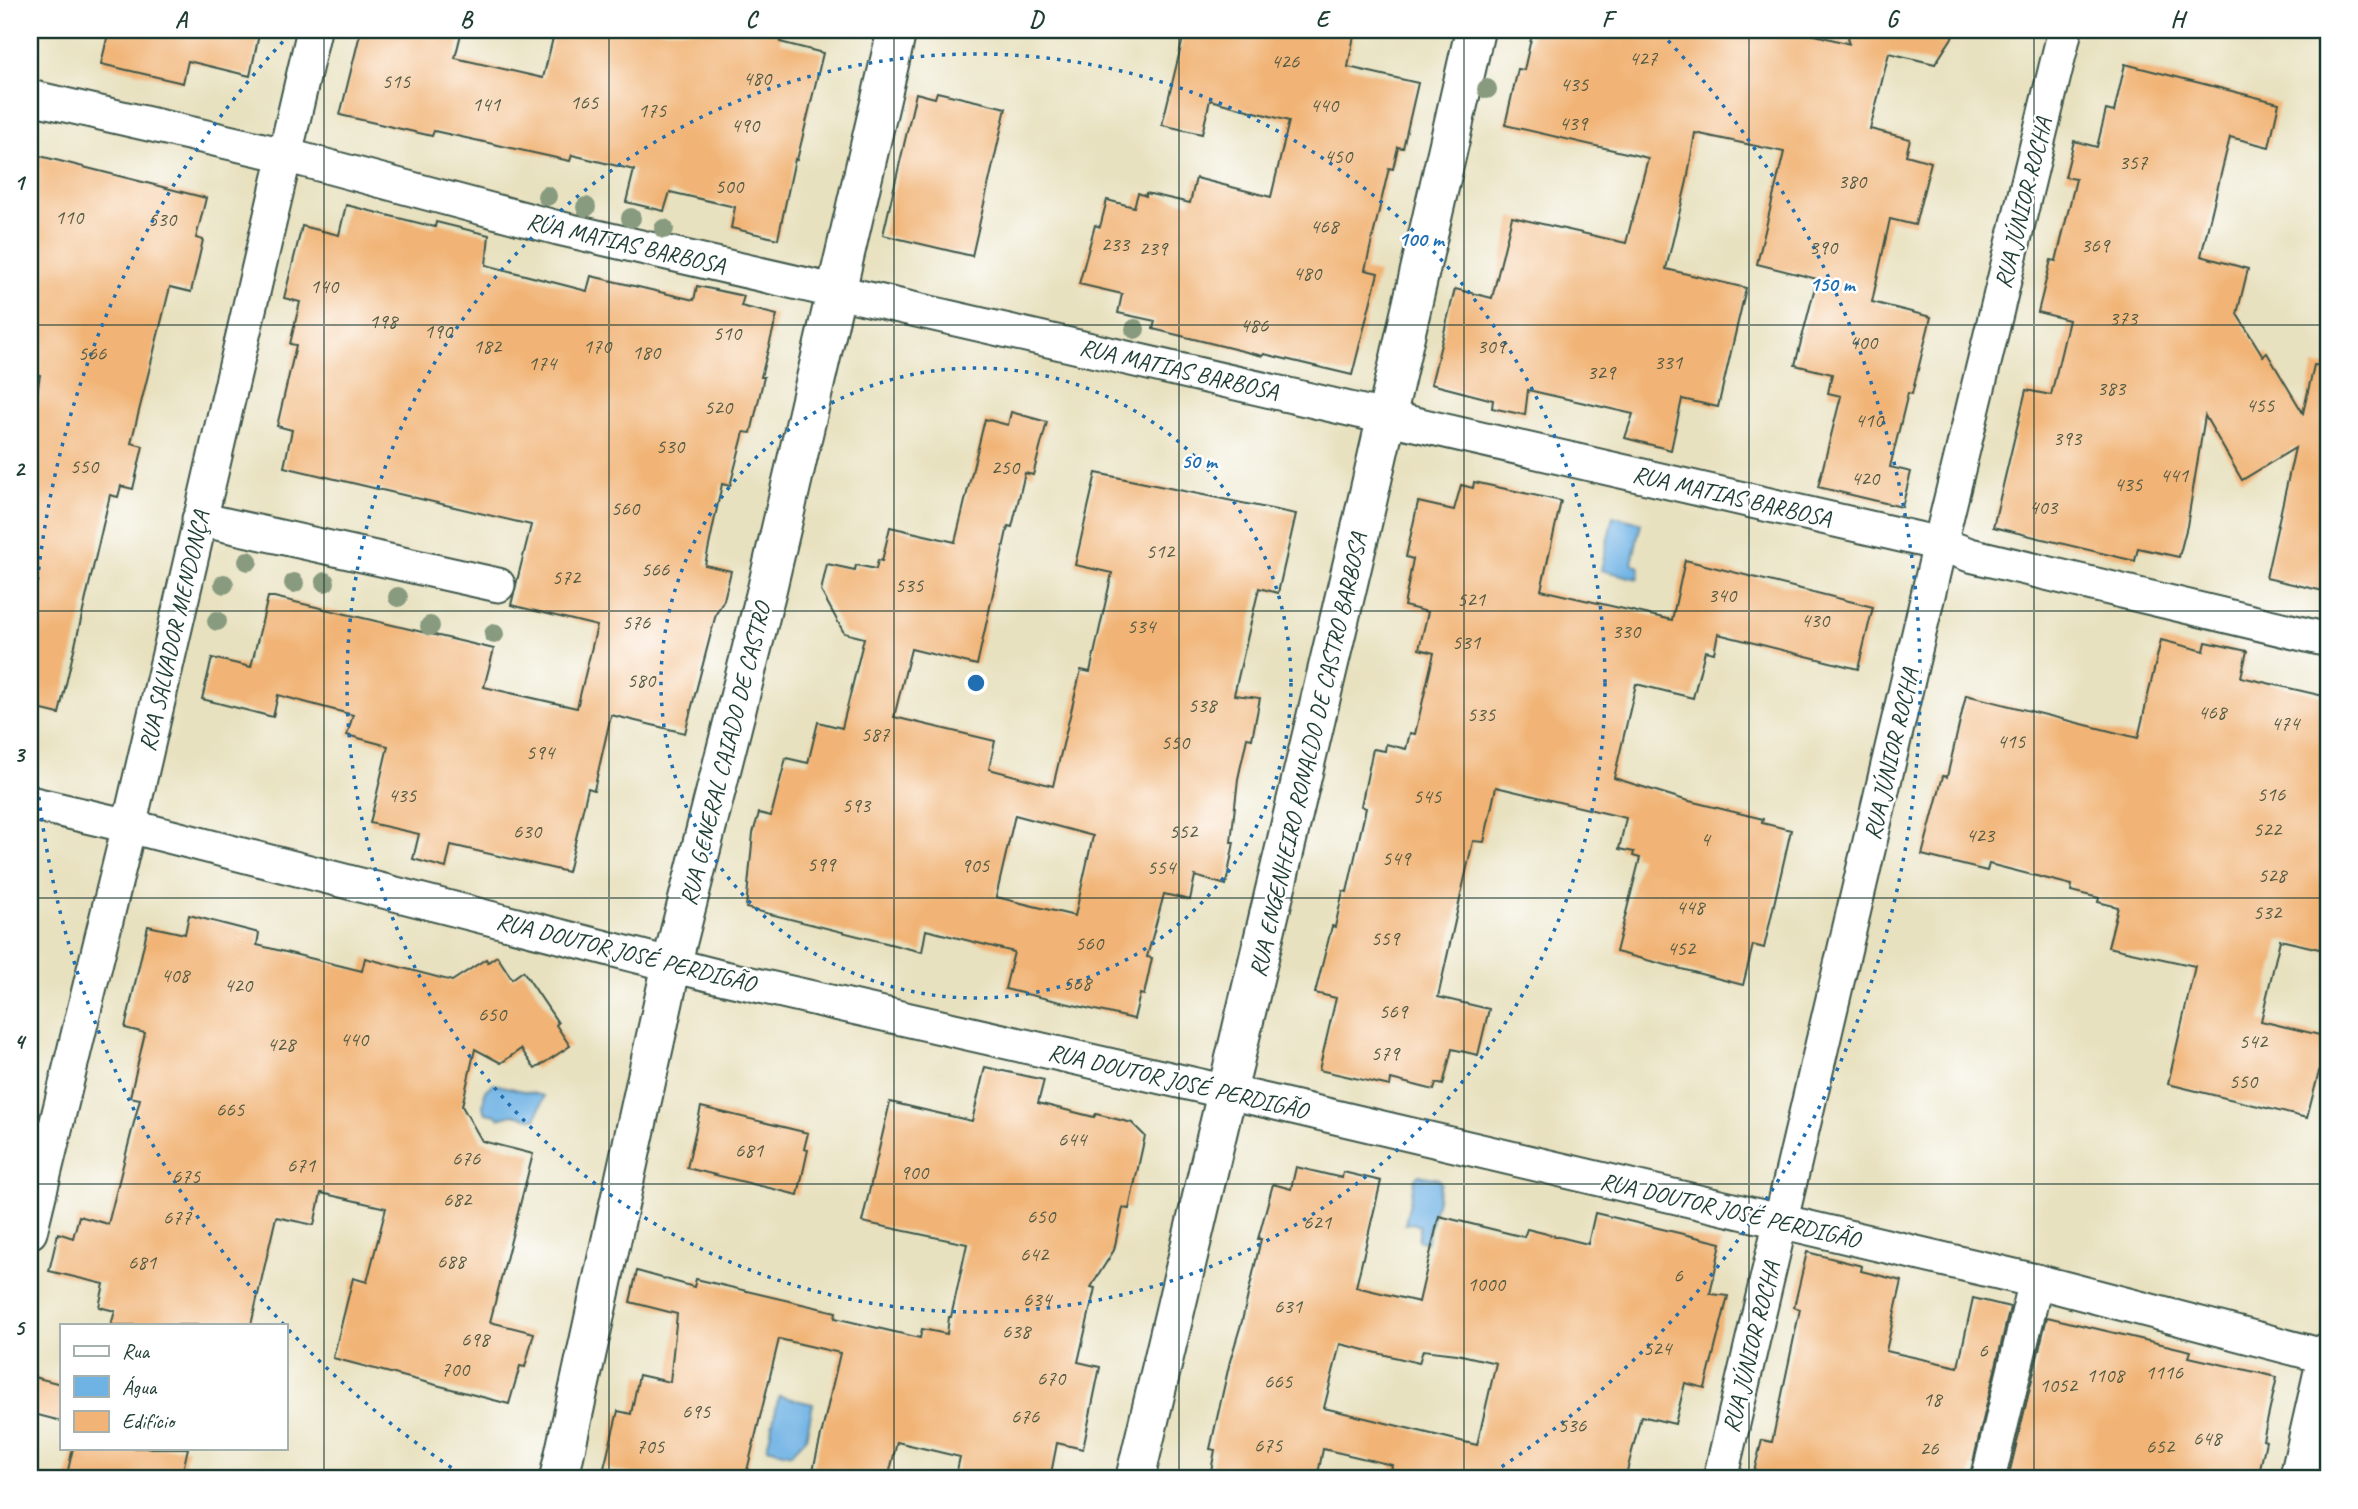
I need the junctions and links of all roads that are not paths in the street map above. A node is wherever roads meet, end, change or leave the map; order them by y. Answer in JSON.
{"nodes":[{"id":1,"x":314,"y":30,"type":"edge"},
{"id":2,"x":897,"y":30,"type":"edge"},
{"id":3,"x":1475,"y":30,"type":"edge"},
{"id":4,"x":2065,"y":30,"type":"edge"},
{"id":5,"x":30,"y":97,"type":"edge"},
{"id":6,"x":285,"y":155,"type":"junction"},
{"id":7,"x":835,"y":292,"type":"junction"},
{"id":8,"x":1388,"y":417,"type":"junction"},
{"id":9,"x":200,"y":519,"type":"junction"},
{"id":10,"x":1940,"y":544,"type":"junction"},
{"id":11,"x":498,"y":585,"type":"dead end"},
{"id":12,"x":2328,"y":640,"type":"edge"},
{"id":13,"x":30,"y":803,"type":"edge"},
{"id":14,"x":129,"y":826,"type":"junction"},
{"id":15,"x":672,"y":963,"type":"junction"},
{"id":16,"x":1229,"y":1093,"type":"junction"},
{"id":17,"x":1782,"y":1223,"type":"junction"},
{"id":18,"x":30,"y":1232,"type":"edge"},
{"id":19,"x":2036,"y":1281,"type":"junction"},
{"id":20,"x":2328,"y":1355,"type":"edge"},
{"id":21,"x":559,"y":1479,"type":"edge"},
{"id":22,"x":1135,"y":1479,"type":"edge"},
{"id":23,"x":1720,"y":1479,"type":"edge"},
{"id":24,"x":1988,"y":1479,"type":"edge"},
{"id":25,"x":2299,"y":1479,"type":"edge"}],
"edges":[{"from":1,"to":6,"type":"street","name":"RUA SALVADOR MENDONÇA"},
{"from":2,"to":7,"type":"street","name":"RUA GENERAL CAIADO DE CASTRO"},
{"from":3,"to":8,"type":"street","name":"RUA ENGENHEIRO RONALDO DE CASTRO BARBOSA"},
{"from":4,"to":10,"type":"street","name":"RUA JÚNIOR ROCHA"},
{"from":5,"to":6,"type":"street","name":"RUA MATIAS BARBOSA"},
{"from":6,"to":7,"type":"street","name":"RUA MATIAS BARBOSA"},
{"from":6,"to":9,"type":"street","name":"RUA SALVADOR MENDONÇA"},
{"from":7,"to":8,"type":"street","name":"RUA MATIAS BARBOSA"},
{"from":7,"to":15,"type":"street","name":"RUA GENERAL CAIADO DE CASTRO"},
{"from":8,"to":10,"type":"street","name":"RUA MATIAS BARBOSA"},
{"from":8,"to":16,"type":"street","name":"RUA ENGENHEIRO RONALDO DE CASTRO BARBOSA"},
{"from":9,"to":11,"type":"street"},
{"from":9,"to":14,"type":"street","name":"RUA SALVADOR MENDONÇA"},
{"from":10,"to":12,"type":"street","name":"RUA MATIAS BARBOSA"},
{"from":10,"to":17,"type":"street","name":"RUA JÚNIOR ROCHA"},
{"from":13,"to":14,"type":"street","name":"RUA DOUTOR JOSÉ PERDIGÃO"},
{"from":14,"to":15,"type":"street","name":"RUA DOUTOR JOSÉ PERDIGÃO"},
{"from":14,"to":18,"type":"street","name":"RUA SALVADOR MENDONÇA"},
{"from":15,"to":16,"type":"street","name":"RUA DOUTOR JOSÉ PERDIGÃO"},
{"from":15,"to":21,"type":"street","name":"RUA GENERAL CAIADO DE CASTRO"},
{"from":16,"to":17,"type":"street","name":"RUA DOUTOR JOSÉ PERDIGÃO"},
{"from":16,"to":22,"type":"street","name":"RUA ENGENHEIRO RONALDO DE CASTRO BARBOSA"},
{"from":17,"to":19,"type":"street","name":"RUA DOUTOR JOSÉ PERDIGÃO"},
{"from":17,"to":23,"type":"street","name":"RUA JÚNIOR ROCHA"},
{"from":19,"to":20,"type":"street","name":"RUA DOUTOR JOSÉ PERDIGÃO"},
{"from":19,"to":24,"type":"street"},
{"from":20,"to":25,"type":"street"}]}
